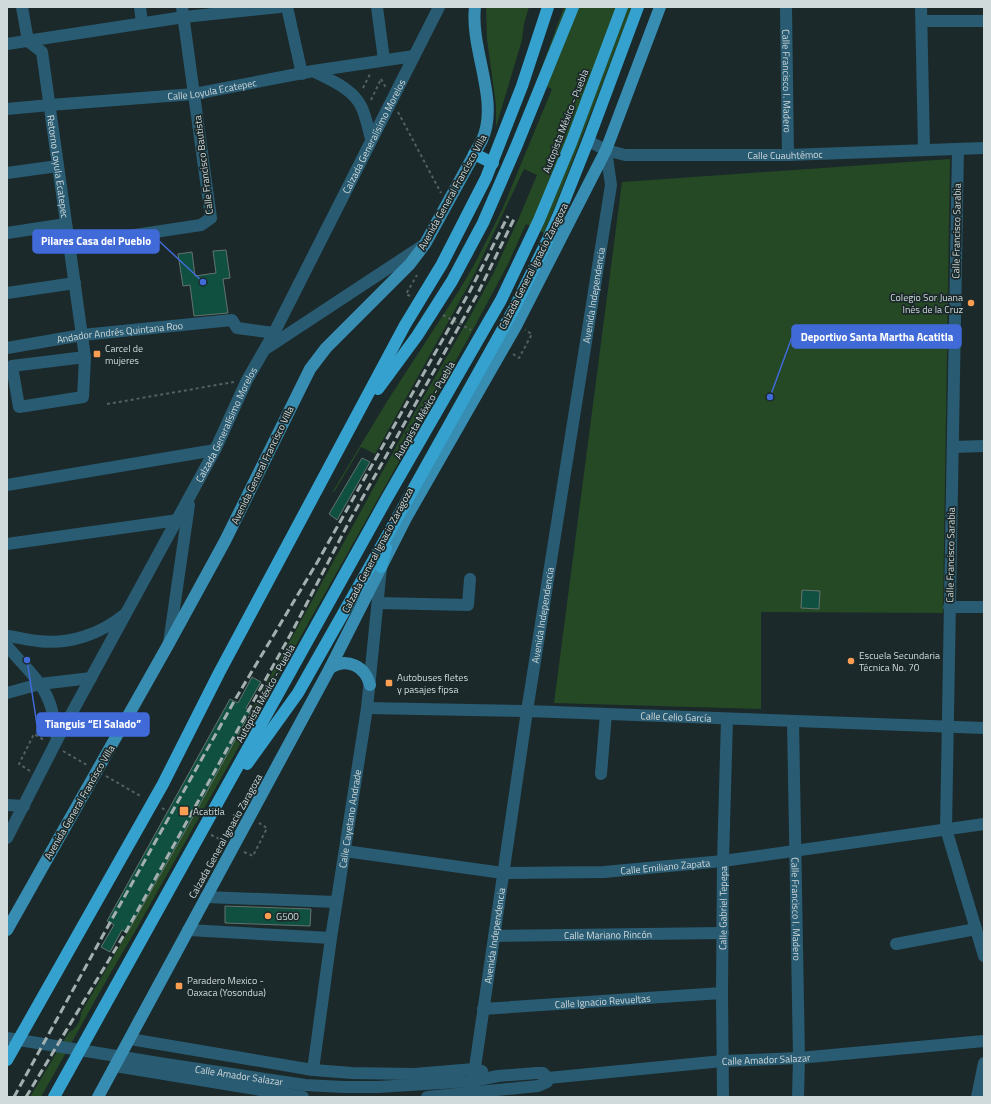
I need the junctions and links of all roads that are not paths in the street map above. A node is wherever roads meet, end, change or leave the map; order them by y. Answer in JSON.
{"nodes":[{"id":1,"x":22,"y":7,"type":"edge"},
{"id":2,"x":140,"y":7,"type":"edge"},
{"id":3,"x":280,"y":7,"type":"edge"},
{"id":4,"x":287,"y":7,"type":"edge"},
{"id":5,"x":377,"y":7,"type":"edge"},
{"id":6,"x":439,"y":7,"type":"edge"},
{"id":7,"x":475,"y":7,"type":"edge"},
{"id":8,"x":548,"y":7,"type":"edge"},
{"id":9,"x":573,"y":7,"type":"edge"},
{"id":10,"x":622,"y":7,"type":"edge"},
{"id":11,"x":638,"y":7,"type":"edge"},
{"id":12,"x":660,"y":7,"type":"edge"},
{"id":13,"x":786,"y":7,"type":"edge"},
{"id":14,"x":921,"y":7,"type":"edge"},
{"id":15,"x":183,"y":12,"type":"edge"},
{"id":16,"x":922,"y":21,"type":"junction"},
{"id":17,"x":984,"y":21,"type":"edge"},
{"id":18,"x":142,"y":23,"type":"junction"},
{"id":19,"x":28,"y":41,"type":"junction"},
{"id":20,"x":7,"y":44,"type":"edge"},
{"id":21,"x":414,"y":56,"type":"junction"},
{"id":22,"x":380,"y":60,"type":"junction"},
{"id":23,"x":307,"y":73,"type":"junction"},
{"id":24,"x":194,"y":94,"type":"junction"},
{"id":25,"x":50,"y":105,"type":"junction"},
{"id":26,"x":7,"y":110,"type":"edge"},
{"id":27,"x":371,"y":139,"type":"junction"},
{"id":28,"x":588,"y":141,"type":"junction"},
{"id":29,"x":984,"y":148,"type":"edge"},
{"id":30,"x":924,"y":149,"type":"junction"},
{"id":31,"x":958,"y":149,"type":"junction"},
{"id":32,"x":606,"y":150,"type":"junction"},
{"id":33,"x":474,"y":154,"type":"junction"},
{"id":34,"x":788,"y":154,"type":"junction"},
{"id":35,"x":493,"y":163,"type":"junction"},
{"id":36,"x":58,"y":166,"type":"junction"},
{"id":37,"x":7,"y":173,"type":"edge"},
{"id":38,"x":66,"y":224,"type":"junction"},
{"id":39,"x":7,"y":233,"type":"edge"},
{"id":40,"x":425,"y":244,"type":"junction"},
{"id":41,"x":70,"y":245,"type":"junction"},
{"id":42,"x":75,"y":283,"type":"junction"},
{"id":43,"x":7,"y":293,"type":"edge"},
{"id":44,"x":274,"y":334,"type":"junction"},
{"id":45,"x":82,"y":335,"type":"junction"},
{"id":46,"x":7,"y":348,"type":"edge"},
{"id":47,"x":263,"y":350,"type":"junction"},
{"id":48,"x":85,"y":357,"type":"junction"},
{"id":49,"x":9,"y":367,"type":"edge"},
{"id":50,"x":353,"y":424,"type":"junction"},
{"id":51,"x":984,"y":446,"type":"edge"},
{"id":52,"x":953,"y":447,"type":"junction"},
{"id":53,"x":214,"y":450,"type":"junction"},
{"id":54,"x":7,"y":485,"type":"edge"},
{"id":55,"x":190,"y":496,"type":"junction"},
{"id":56,"x":178,"y":520,"type":"junction"},
{"id":57,"x":391,"y":529,"type":"junction"},
{"id":58,"x":7,"y":544,"type":"edge"},
{"id":59,"x":381,"y":567,"type":"junction"},
{"id":60,"x":470,"y":579,"type":"dead end"},
{"id":61,"x":378,"y":603,"type":"junction"},
{"id":62,"x":949,"y":607,"type":"junction"},
{"id":63,"x":984,"y":608,"type":"edge"},
{"id":64,"x":129,"y":610,"type":"junction"},
{"id":65,"x":7,"y":636,"type":"edge"},
{"id":66,"x":168,"y":645,"type":"junction"},
{"id":67,"x":7,"y":646,"type":"edge"},
{"id":68,"x":330,"y":668,"type":"junction"},
{"id":69,"x":91,"y":678,"type":"junction"},
{"id":70,"x":40,"y":684,"type":"junction"},
{"id":71,"x":370,"y":685,"type":"junction"},
{"id":72,"x":8,"y":692,"type":"edge"},
{"id":73,"x":367,"y":708,"type":"junction"},
{"id":74,"x":527,"y":711,"type":"junction"},
{"id":75,"x":606,"y":714,"type":"junction"},
{"id":76,"x":727,"y":719,"type":"junction"},
{"id":77,"x":793,"y":721,"type":"junction"},
{"id":78,"x":948,"y":727,"type":"junction"},
{"id":79,"x":984,"y":728,"type":"edge"},
{"id":80,"x":57,"y":740,"type":"junction"},
{"id":81,"x":601,"y":774,"type":"dead end"},
{"id":82,"x":7,"y":805,"type":"edge"},
{"id":83,"x":24,"y":806,"type":"junction"},
{"id":84,"x":214,"y":810,"type":"junction"},
{"id":85,"x":984,"y":824,"type":"edge"},
{"id":86,"x":946,"y":829,"type":"junction"},
{"id":87,"x":7,"y":838,"type":"edge"},
{"id":88,"x":345,"y":851,"type":"junction"},
{"id":89,"x":796,"y":851,"type":"junction"},
{"id":90,"x":723,"y":861,"type":"junction"},
{"id":91,"x":503,"y":873,"type":"junction"},
{"id":92,"x":206,"y":897,"type":"junction"},
{"id":93,"x":336,"y":902,"type":"junction"},
{"id":94,"x":976,"y":929,"type":"junction"},
{"id":95,"x":7,"y":930,"type":"edge"},
{"id":96,"x":188,"y":930,"type":"junction"},
{"id":97,"x":723,"y":933,"type":"junction"},
{"id":98,"x":494,"y":936,"type":"junction"},
{"id":99,"x":331,"y":938,"type":"junction"},
{"id":100,"x":896,"y":944,"type":"dead end"},
{"id":101,"x":984,"y":956,"type":"edge"},
{"id":102,"x":722,"y":993,"type":"junction"},
{"id":103,"x":483,"y":1009,"type":"junction"},
{"id":104,"x":7,"y":1038,"type":"edge"},
{"id":105,"x":130,"y":1039,"type":"junction"},
{"id":106,"x":984,"y":1041,"type":"edge"},
{"id":107,"x":799,"y":1058,"type":"junction"},
{"id":108,"x":7,"y":1060,"type":"edge"},
{"id":109,"x":723,"y":1061,"type":"junction"},
{"id":110,"x":984,"y":1064,"type":"edge"},
{"id":111,"x":115,"y":1066,"type":"junction"},
{"id":112,"x":313,"y":1070,"type":"junction"},
{"id":113,"x":548,"y":1078,"type":"junction"},
{"id":114,"x":472,"y":1085,"type":"edge"},
{"id":115,"x":54,"y":1097,"type":"edge"},
{"id":116,"x":98,"y":1097,"type":"edge"},
{"id":117,"x":303,"y":1097,"type":"edge"},
{"id":118,"x":427,"y":1097,"type":"edge"},
{"id":119,"x":723,"y":1097,"type":"edge"},
{"id":120,"x":798,"y":1097,"type":"edge"},
{"id":121,"x":977,"y":1097,"type":"edge"}],
"edges":[{"from":1,"to":19,"type":"street"},
{"from":2,"to":18,"type":"street"},
{"from":3,"to":15,"type":"street"},
{"from":4,"to":23,"type":"street"},
{"from":5,"to":22,"type":"street"},
{"from":6,"to":21,"type":"street","name":"Calzada Generalísimo Morelos"},
{"from":7,"to":33,"type":"main road","name":"Avenida General Francisco Villa"},
{"from":8,"to":35,"type":"highway"},
{"from":9,"to":50,"type":"highway"},
{"from":10,"to":84,"type":"highway","name":"Autopista México - Puebla"},
{"from":11,"to":28,"type":"highway","name":"Calzada General Ignacio Zaragoza"},
{"from":12,"to":32,"type":"main road","name":"Calzada General Ignacio Zaragoza"},
{"from":13,"to":34,"type":"street","name":"Calle Francisco I. Madero"},
{"from":14,"to":16,"type":"street"},
{"from":15,"to":18,"type":"street"},
{"from":15,"to":24,"type":"street","name":"Calle Francisco Bautista"},
{"from":16,"to":17,"type":"street"},
{"from":16,"to":30,"type":"street"},
{"from":18,"to":19,"type":"street"},
{"from":19,"to":20,"type":"street"},
{"from":19,"to":25,"type":"street","name":"Retorno Loyula Ecatepec"},
{"from":21,"to":22,"type":"street","name":"Calle Loyula Ecatepec"},
{"from":21,"to":27,"type":"street","name":"Calzada Generalísimo Morelos"},
{"from":22,"to":23,"type":"street","name":"Calle Loyula Ecatepec"},
{"from":23,"to":24,"type":"street","name":"Calle Loyula Ecatepec"},
{"from":23,"to":27,"type":"street"},
{"from":24,"to":25,"type":"street","name":"Calle Loyula Ecatepec"},
{"from":24,"to":41,"type":"street","name":"Calle Francisco Bautista"},
{"from":25,"to":26,"type":"street","name":"Calle Loyula Ecatepec"},
{"from":25,"to":36,"type":"street","name":"Retorno Loyula Ecatepec"},
{"from":27,"to":44,"type":"street","name":"Calzada Generalísimo Morelos"},
{"from":28,"to":32,"type":"street","name":"Calle Cuauhtémoc"},
{"from":28,"to":57,"type":"highway","name":"Calzada General Ignacio Zaragoza"},
{"from":29,"to":31,"type":"street","name":"Calle Cuauhtémoc"},
{"from":30,"to":31,"type":"street","name":"Calle Cuauhtémoc"},
{"from":30,"to":34,"type":"street","name":"Calle Cuauhtémoc"},
{"from":31,"to":52,"type":"street","name":"Calle Francisco Sarabia"},
{"from":32,"to":34,"type":"street","name":"Calle Cuauhtémoc"},
{"from":32,"to":59,"type":"main road","name":"Calzada General Ignacio Zaragoza"},
{"from":32,"to":74,"type":"street","name":"Avenida Independencia"},
{"from":33,"to":35,"type":"highway"},
{"from":33,"to":40,"type":"main road","name":"Avenida General Francisco Villa"},
{"from":35,"to":50,"type":"highway"},
{"from":36,"to":37,"type":"street"},
{"from":36,"to":38,"type":"street","name":"Retorno Loyula Ecatepec"},
{"from":38,"to":39,"type":"street"},
{"from":38,"to":41,"type":"street","name":"Retorno Loyula Ecatepec"},
{"from":40,"to":47,"type":"street"},
{"from":40,"to":66,"type":"main road","name":"Avenida General Francisco Villa"},
{"from":41,"to":42,"type":"street","name":"Retorno Loyula Ecatepec"},
{"from":42,"to":43,"type":"street"},
{"from":42,"to":45,"type":"street","name":"Retorno Loyula Ecatepec"},
{"from":44,"to":45,"type":"street","name":"Andador Andrés Quintana Roo"},
{"from":44,"to":47,"type":"street","name":"Calzada Generalísimo Morelos"},
{"from":45,"to":46,"type":"street","name":"Andador Andrés Quintana Roo"},
{"from":45,"to":48,"type":"street","name":"Retorno Loyula Ecatepec"},
{"from":47,"to":53,"type":"street","name":"Calzada Generalísimo Morelos"},
{"from":48,"to":49,"type":"street"},
{"from":48,"to":49,"type":"street","name":"Retorno Loyula Ecatepec"},
{"from":50,"to":108,"type":"highway"},
{"from":51,"to":52,"type":"street"},
{"from":52,"to":62,"type":"street","name":"Calle Francisco Sarabia"},
{"from":53,"to":54,"type":"street"},
{"from":53,"to":55,"type":"street","name":"Calzada Generalísimo Morelos"},
{"from":55,"to":56,"type":"street","name":"Calzada Generalísimo Morelos"},
{"from":55,"to":66,"type":"street"},
{"from":56,"to":58,"type":"street"},
{"from":56,"to":64,"type":"street","name":"Calzada Generalísimo Morelos"},
{"from":57,"to":59,"type":"highway"},
{"from":57,"to":84,"type":"highway"},
{"from":59,"to":61,"type":"street","name":"Calle Cayetano Andrade"},
{"from":59,"to":68,"type":"main road","name":"Calzada General Ignacio Zaragoza"},
{"from":60,"to":61,"type":"street"},
{"from":61,"to":71,"type":"street","name":"Calle Cayetano Andrade"},
{"from":62,"to":63,"type":"street"},
{"from":62,"to":78,"type":"street","name":"Calle Francisco Sarabia"},
{"from":64,"to":65,"type":"street"},
{"from":64,"to":69,"type":"street","name":"Calzada Generalísimo Morelos"},
{"from":66,"to":95,"type":"main road","name":"Avenida General Francisco Villa"},
{"from":67,"to":70,"type":"street"},
{"from":68,"to":71,"type":"main road"},
{"from":68,"to":92,"type":"main road","name":"Calzada General Ignacio Zaragoza"},
{"from":69,"to":70,"type":"street"},
{"from":69,"to":80,"type":"street","name":"Calzada Generalísimo Morelos"},
{"from":70,"to":72,"type":"street"},
{"from":70,"to":80,"type":"street"},
{"from":71,"to":73,"type":"street","name":"Calle Cayetano Andrade"},
{"from":73,"to":74,"type":"street","name":"Calle Celio García"},
{"from":73,"to":88,"type":"street","name":"Calle Cayetano Andrade"},
{"from":74,"to":75,"type":"street","name":"Calle Celio García"},
{"from":74,"to":91,"type":"street","name":"Avenida Independencia"},
{"from":75,"to":76,"type":"street","name":"Calle Celio García"},
{"from":75,"to":81,"type":"street"},
{"from":76,"to":77,"type":"street","name":"Calle Celio García"},
{"from":76,"to":90,"type":"street","name":"Calle Gabriel Tepepa"},
{"from":77,"to":78,"type":"street","name":"Calle Celio García"},
{"from":77,"to":89,"type":"street","name":"Calle Francisco I. Madero"},
{"from":78,"to":79,"type":"street","name":"Calle Celio García"},
{"from":78,"to":86,"type":"street","name":"Calle Francisco Sarabia"},
{"from":80,"to":83,"type":"street","name":"Calzada Generalísimo Morelos"},
{"from":82,"to":83,"type":"street"},
{"from":83,"to":87,"type":"street","name":"Calzada Generalísimo Morelos"},
{"from":84,"to":115,"type":"highway"},
{"from":85,"to":86,"type":"street","name":"Calle Emiliano Zapata"},
{"from":86,"to":89,"type":"street","name":"Calle Emiliano Zapata"},
{"from":86,"to":94,"type":"street","name":"Calle Francisco Sarabia"},
{"from":88,"to":91,"type":"street","name":"Calle Emiliano Zapata"},
{"from":88,"to":93,"type":"street","name":"Calle Cayetano Andrade"},
{"from":89,"to":90,"type":"street","name":"Calle Emiliano Zapata"},
{"from":89,"to":107,"type":"street","name":"Calle Francisco I. Madero"},
{"from":90,"to":91,"type":"street","name":"Calle Emiliano Zapata"},
{"from":90,"to":97,"type":"street","name":"Calle Gabriel Tepepa"},
{"from":91,"to":98,"type":"street","name":"Avenida Independencia"},
{"from":92,"to":93,"type":"street"},
{"from":92,"to":96,"type":"main road","name":"Calzada General Ignacio Zaragoza"},
{"from":93,"to":99,"type":"street","name":"Calle Cayetano Andrade"},
{"from":94,"to":100,"type":"street"},
{"from":94,"to":101,"type":"street","name":"Calle Francisco Sarabia"},
{"from":96,"to":99,"type":"street"},
{"from":96,"to":105,"type":"main road","name":"Calzada General Ignacio Zaragoza"},
{"from":97,"to":98,"type":"street","name":"Calle Mariano Rincón"},
{"from":97,"to":102,"type":"street","name":"Calle Gabriel Tepepa"},
{"from":98,"to":103,"type":"street","name":"Avenida Independencia"},
{"from":99,"to":112,"type":"street","name":"Calle Cayetano Andrade"},
{"from":102,"to":103,"type":"street","name":"Calle Ignacio Revueltas"},
{"from":102,"to":109,"type":"street","name":"Calle Gabriel Tepepa"},
{"from":103,"to":114,"type":"street","name":"Avenida Independencia"},
{"from":104,"to":114,"type":"street","name":"Calle Amador Salazar"},
{"from":105,"to":111,"type":"main road","name":"Calzada General Ignacio Zaragoza"},
{"from":105,"to":112,"type":"street","name":"Calle Amador Salazar"},
{"from":106,"to":107,"type":"street","name":"Calle Amador Salazar"},
{"from":107,"to":109,"type":"street","name":"Calle Amador Salazar"},
{"from":107,"to":120,"type":"street","name":"Calle Francisco I. Madero"},
{"from":109,"to":113,"type":"street","name":"Calle Amador Salazar"},
{"from":109,"to":119,"type":"street","name":"Calle Gabriel Tepepa"},
{"from":110,"to":121,"type":"street"},
{"from":111,"to":116,"type":"main road","name":"Calzada General Ignacio Zaragoza"},
{"from":111,"to":117,"type":"street","name":"Calle Amador Salazar"},
{"from":112,"to":114,"type":"street","name":"Calle Amador Salazar"},
{"from":113,"to":114,"type":"street","name":"Calle Amador Salazar"},
{"from":113,"to":114,"type":"street","name":"Calle Amador Salazar"},
{"from":114,"to":118,"type":"street","name":"Calle Amador Salazar"}]}
